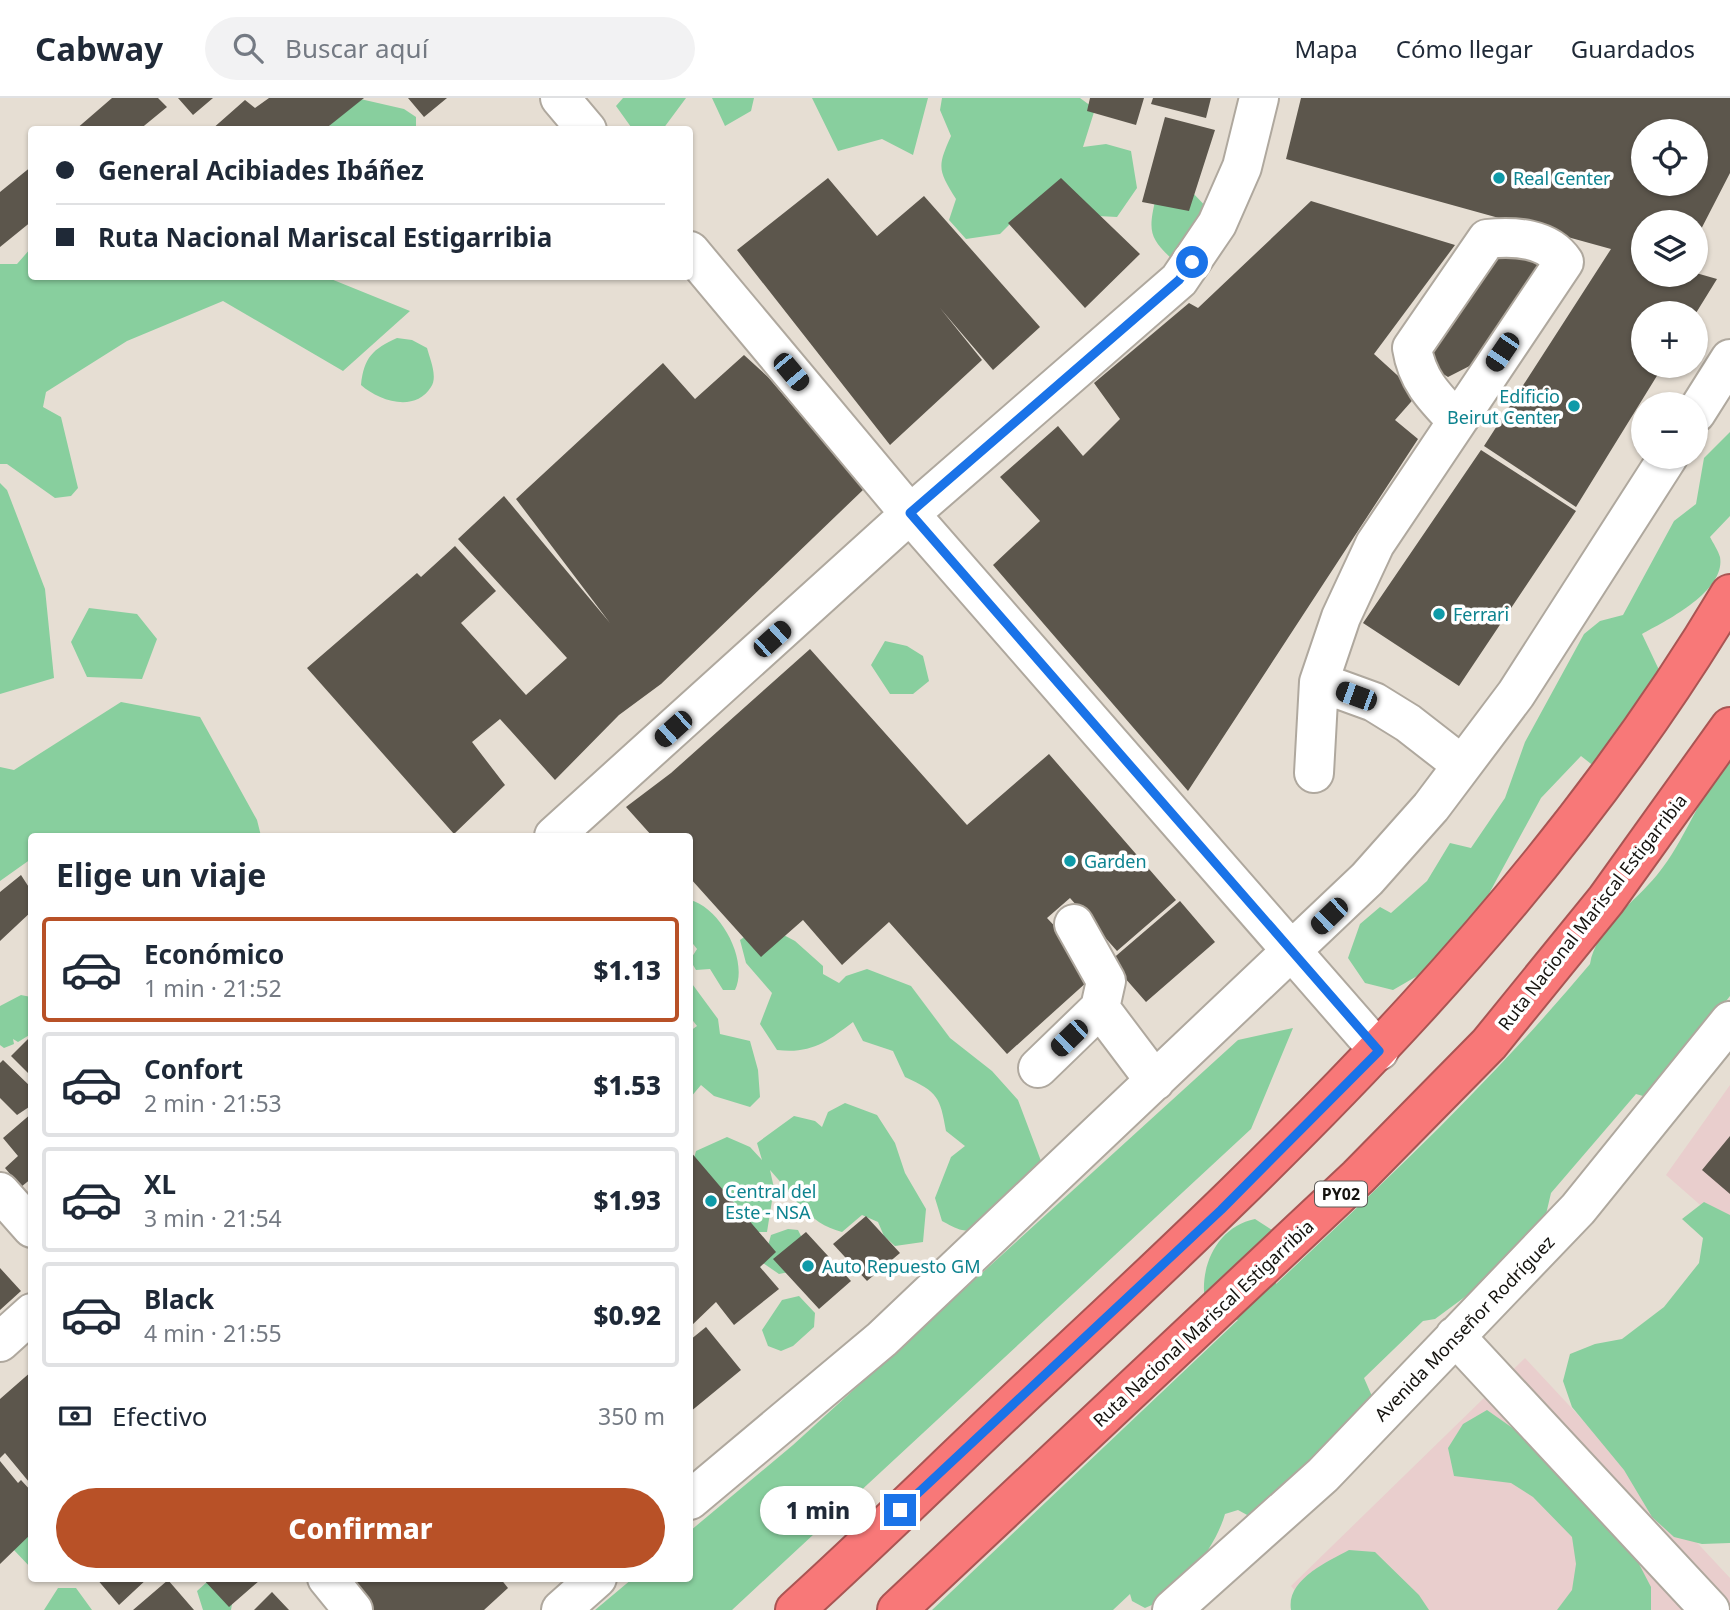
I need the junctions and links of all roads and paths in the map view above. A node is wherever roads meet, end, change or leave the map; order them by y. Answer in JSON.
{"nodes":[{"id":1,"x":560,"y":98,"type":"edge"},
{"id":2,"x":1259,"y":98,"type":"edge"},
{"id":3,"x":584,"y":126,"type":"edge"},
{"id":4,"x":693,"y":255,"type":"edge"},
{"id":5,"x":1730,"y":359,"type":"edge"},
{"id":6,"x":1708,"y":394,"type":"edge"},
{"id":7,"x":1456,"y":419,"type":"junction"},
{"id":8,"x":1660,"y":469,"type":"edge"},
{"id":9,"x":910,"y":513,"type":"junction"},
{"id":10,"x":1730,"y":594,"type":"edge"},
{"id":11,"x":1319,"y":682,"type":"junction"},
{"id":12,"x":1730,"y":727,"type":"edge"},
{"id":13,"x":1462,"y":765,"type":"junction"},
{"id":14,"x":1314,"y":773,"type":"dead end"},
{"id":15,"x":557,"y":833,"type":"edge"},
{"id":16,"x":1074,"y":925,"type":"dead end"},
{"id":17,"x":1291,"y":953,"type":"junction"},
{"id":18,"x":1100,"y":1009,"type":"junction"},
{"id":19,"x":1730,"y":1021,"type":"edge"},
{"id":20,"x":1379,"y":1051,"type":"junction"},
{"id":21,"x":1038,"y":1068,"type":"dead end"},
{"id":22,"x":1155,"y":1081,"type":"junction"},
{"id":23,"x":0,"y":1192,"type":"edge"},
{"id":24,"x":28,"y":1224,"type":"edge"},
{"id":25,"x":28,"y":1317,"type":"edge"},
{"id":26,"x":1455,"y":1336,"type":"junction"},
{"id":27,"x":0,"y":1342,"type":"edge"},
{"id":28,"x":693,"y":1497,"type":"edge"},
{"id":29,"x":330,"y":1582,"type":"edge"},
{"id":30,"x":592,"y":1582,"type":"edge"},
{"id":31,"x":353,"y":1610,"type":"edge"},
{"id":32,"x":561,"y":1610,"type":"edge"},
{"id":33,"x":795,"y":1610,"type":"edge"},
{"id":34,"x":897,"y":1610,"type":"edge"},
{"id":35,"x":1172,"y":1610,"type":"edge"},
{"id":36,"x":1710,"y":1610,"type":"edge"}],
"edges":[{"from":1,"to":3,"type":"street"},
{"from":2,"to":9,"type":"street"},
{"from":4,"to":9,"type":"street"},
{"from":5,"to":6,"type":"street"},
{"from":7,"to":7,"type":"street"},
{"from":7,"to":11,"type":"street"},
{"from":8,"to":13,"type":"street"},
{"from":9,"to":15,"type":"street"},
{"from":9,"to":17,"type":"street"},
{"from":10,"to":20,"type":"highway"},
{"from":11,"to":13,"type":"street"},
{"from":11,"to":14,"type":"street"},
{"from":12,"to":34,"type":"highway","name":"Ruta Nacional Mariscal Estigarribia","number":"PY02"},
{"from":13,"to":17,"type":"street"},
{"from":16,"to":18,"type":"street"},
{"from":17,"to":20,"type":"street"},
{"from":17,"to":22,"type":"street"},
{"from":18,"to":21,"type":"street"},
{"from":18,"to":22,"type":"street"},
{"from":19,"to":26,"type":"street","name":"Avenida Monseñor Rodríguez"},
{"from":20,"to":33,"type":"highway"},
{"from":22,"to":28,"type":"street"},
{"from":23,"to":24,"type":"street"},
{"from":25,"to":27,"type":"street"},
{"from":26,"to":35,"type":"street","name":"Avenida Monseñor Rodríguez"},
{"from":26,"to":36,"type":"street"},
{"from":29,"to":31,"type":"street"},
{"from":30,"to":32,"type":"street"}]}
